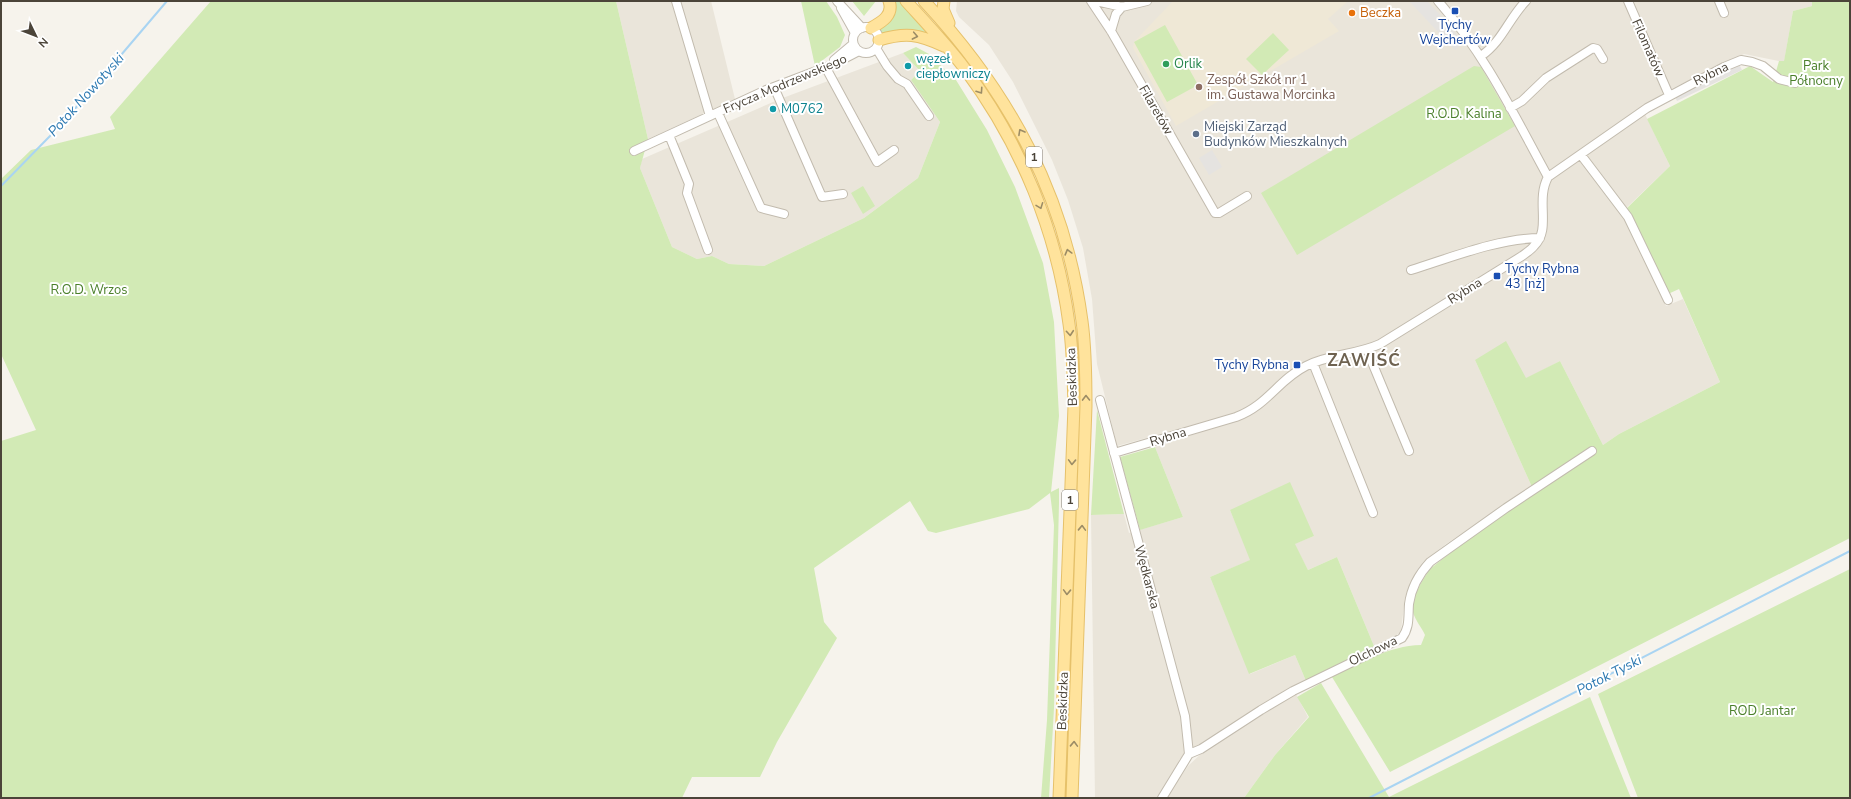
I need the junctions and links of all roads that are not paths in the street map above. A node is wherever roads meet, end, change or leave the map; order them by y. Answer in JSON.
{"nodes":[{"id":1,"x":676,"y":1,"type":"edge"},
{"id":2,"x":889,"y":1,"type":"edge"},
{"id":3,"x":906,"y":1,"type":"edge"},
{"id":4,"x":924,"y":1,"type":"edge"},
{"id":5,"x":944,"y":1,"type":"edge"},
{"id":6,"x":1091,"y":1,"type":"edge"},
{"id":7,"x":1096,"y":1,"type":"edge"},
{"id":8,"x":1147,"y":1,"type":"edge"},
{"id":9,"x":1438,"y":1,"type":"edge"},
{"id":10,"x":1526,"y":1,"type":"edge"},
{"id":11,"x":1628,"y":1,"type":"edge"},
{"id":12,"x":1719,"y":1,"type":"edge"},
{"id":13,"x":838,"y":3,"type":"edge"},
{"id":14,"x":1122,"y":6,"type":"junction"},
{"id":15,"x":1724,"y":14,"type":"dead end"},
{"id":16,"x":867,"y":28,"type":"junction"},
{"id":17,"x":1111,"y":31,"type":"junction"},
{"id":18,"x":855,"y":33,"type":"junction"},
{"id":19,"x":958,"y":39,"type":"junction"},
{"id":20,"x":853,"y":44,"type":"junction"},
{"id":21,"x":875,"y":47,"type":"junction"},
{"id":22,"x":949,"y":48,"type":"junction"},
{"id":23,"x":859,"y":51,"type":"junction"},
{"id":24,"x":1481,"y":56,"type":"junction"},
{"id":25,"x":1603,"y":59,"type":"dead end"},
{"id":26,"x":826,"y":68,"type":"junction"},
{"id":27,"x":1795,"y":83,"type":"dead end"},
{"id":28,"x":774,"y":87,"type":"junction"},
{"id":29,"x":1669,"y":95,"type":"junction"},
{"id":30,"x":1510,"y":108,"type":"junction"},
{"id":31,"x":714,"y":114,"type":"junction"},
{"id":32,"x":929,"y":116,"type":"dead end"},
{"id":33,"x":669,"y":135,"type":"junction"},
{"id":34,"x":894,"y":150,"type":"dead end"},
{"id":35,"x":634,"y":151,"type":"dead end"},
{"id":36,"x":1581,"y":155,"type":"junction"},
{"id":37,"x":1548,"y":177,"type":"junction"},
{"id":38,"x":842,"y":194,"type":"dead end"},
{"id":39,"x":1247,"y":196,"type":"dead end"},
{"id":40,"x":784,"y":214,"type":"dead end"},
{"id":41,"x":1540,"y":238,"type":"junction"},
{"id":42,"x":708,"y":250,"type":"dead end"},
{"id":43,"x":1411,"y":270,"type":"dead end"},
{"id":44,"x":1668,"y":300,"type":"dead end"},
{"id":45,"x":1368,"y":349,"type":"junction"},
{"id":46,"x":1313,"y":363,"type":"junction"},
{"id":47,"x":1100,"y":400,"type":"dead end"},
{"id":48,"x":1408,"y":451,"type":"dead end"},
{"id":49,"x":1592,"y":451,"type":"dead end"},
{"id":50,"x":1114,"y":453,"type":"junction"},
{"id":51,"x":1373,"y":513,"type":"dead end"},
{"id":52,"x":1189,"y":754,"type":"junction"},
{"id":53,"x":1072,"y":783,"type":"junction"},
{"id":54,"x":1059,"y":798,"type":"edge"},
{"id":55,"x":1072,"y":798,"type":"edge"},
{"id":56,"x":1075,"y":798,"type":"edge"},
{"id":57,"x":1162,"y":798,"type":"edge"}],
"edges":[{"from":1,"to":31,"type":"street","name":"Frycza Modrzewskiego"},
{"from":2,"to":16,"type":"main road"},
{"from":3,"to":22,"type":"main road","name":"Beskidzka","number":"1"},
{"from":4,"to":19,"type":"main road","name":"Beskidzka","number":"1"},
{"from":5,"to":19,"type":"main road"},
{"from":6,"to":17,"type":"street","name":"Filaretów"},
{"from":7,"to":14,"type":"street"},
{"from":8,"to":14,"type":"street"},
{"from":9,"to":24,"type":"street"},
{"from":10,"to":24,"type":"street"},
{"from":11,"to":29,"type":"street","name":"Filomatów"},
{"from":12,"to":15,"type":"street"},
{"from":13,"to":16,"type":"street"},
{"from":13,"to":18,"type":"street"},
{"from":14,"to":17,"type":"street"},
{"from":16,"to":18,"type":"street"},
{"from":16,"to":21,"type":"street"},
{"from":17,"to":39,"type":"street","name":"Filaretów"},
{"from":18,"to":20,"type":"street"},
{"from":53,"to":19,"type":"main road","name":"Beskidzka","number":"1","one_way":true},
{"from":20,"to":23,"type":"street"},
{"from":20,"to":26,"type":"street"},
{"from":21,"to":22,"type":"main road","one_way":true},
{"from":21,"to":23,"type":"street"},
{"from":21,"to":32,"type":"street"},
{"from":22,"to":54,"type":"main road","name":"Beskidzka","number":"1","one_way":true},
{"from":23,"to":26,"type":"street","name":"Frycza Modrzewskiego"},
{"from":24,"to":30,"type":"street"},
{"from":25,"to":30,"type":"street"},
{"from":26,"to":28,"type":"street","name":"Frycza Modrzewskiego"},
{"from":26,"to":34,"type":"street"},
{"from":27,"to":29,"type":"street","name":"Rybna"},
{"from":28,"to":31,"type":"street","name":"Frycza Modrzewskiego"},
{"from":28,"to":38,"type":"street"},
{"from":29,"to":36,"type":"street","name":"Rybna"},
{"from":30,"to":37,"type":"street"},
{"from":31,"to":33,"type":"street","name":"Frycza Modrzewskiego"},
{"from":31,"to":40,"type":"street"},
{"from":33,"to":35,"type":"street","name":"Frycza Modrzewskiego"},
{"from":33,"to":42,"type":"street"},
{"from":36,"to":37,"type":"street","name":"Rybna"},
{"from":36,"to":44,"type":"street"},
{"from":37,"to":41,"type":"street"},
{"from":41,"to":43,"type":"street"},
{"from":41,"to":45,"type":"street","name":"Rybna"},
{"from":45,"to":46,"type":"street","name":"Rybna"},
{"from":45,"to":48,"type":"street"},
{"from":46,"to":50,"type":"street","name":"Rybna"},
{"from":46,"to":51,"type":"street"},
{"from":47,"to":50,"type":"street","name":"Wędkarska"},
{"from":49,"to":52,"type":"street","name":"Olchowa"},
{"from":50,"to":52,"type":"street","name":"Wędkarska"},
{"from":52,"to":57,"type":"street"},
{"from":53,"to":55,"type":"main road","name":"Beskidzka","number":"1"},
{"from":53,"to":56,"type":"main road"}]}
